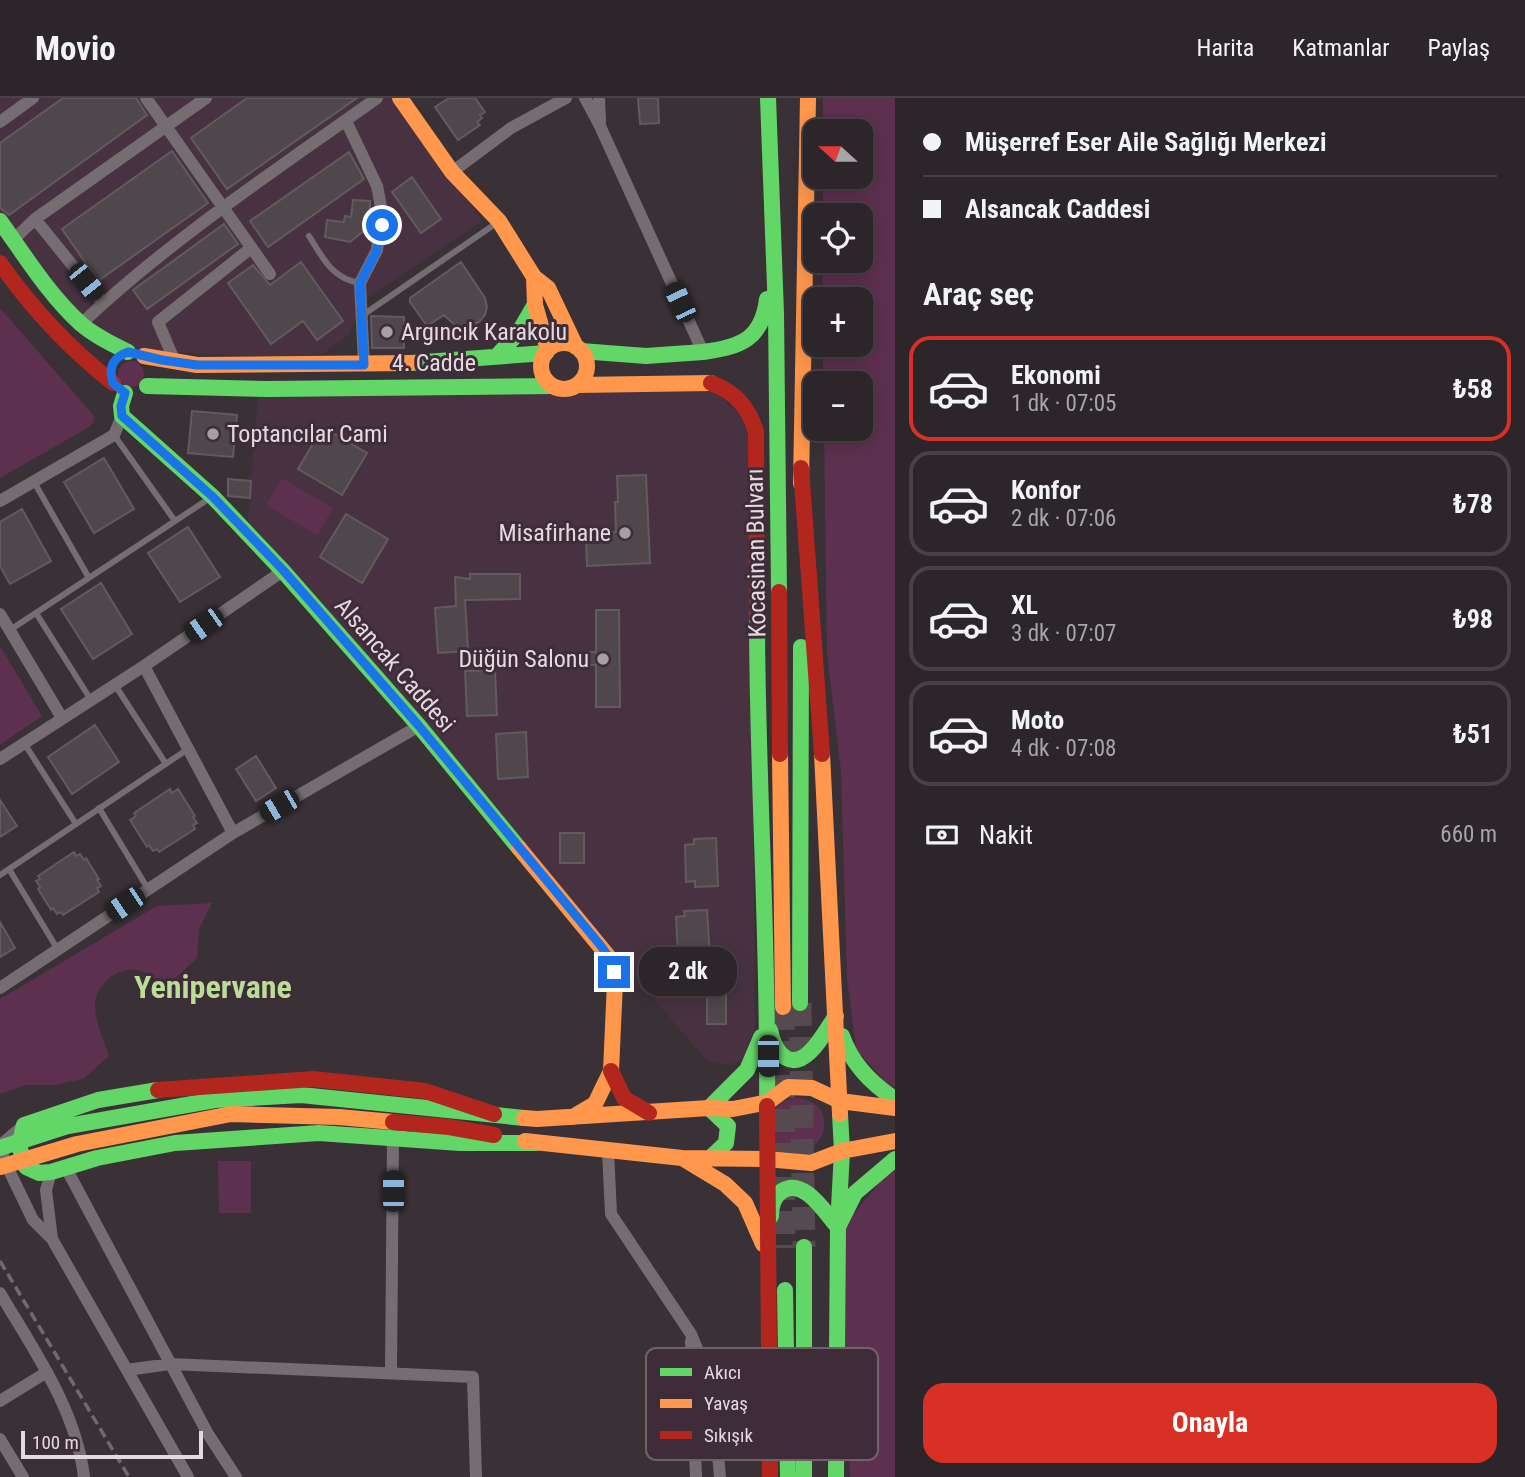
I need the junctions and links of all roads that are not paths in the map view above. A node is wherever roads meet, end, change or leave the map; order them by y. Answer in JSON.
{"nodes":[{"id":1,"x":33,"y":98,"type":"edge"},
{"id":2,"x":146,"y":98,"type":"edge"},
{"id":3,"x":206,"y":98,"type":"edge"},
{"id":4,"x":377,"y":98,"type":"edge"},
{"id":5,"x":400,"y":98,"type":"edge"},
{"id":6,"x":566,"y":98,"type":"edge"},
{"id":7,"x":585,"y":98,"type":"edge"},
{"id":8,"x":599,"y":98,"type":"edge"},
{"id":9,"x":768,"y":98,"type":"edge"},
{"id":10,"x":808,"y":98,"type":"edge"},
{"id":11,"x":346,"y":121,"type":"junction"},
{"id":12,"x":0,"y":122,"type":"edge"},
{"id":13,"x":600,"y":126,"type":"junction"},
{"id":14,"x":166,"y":127,"type":"junction"},
{"id":15,"x":770,"y":159,"type":"junction"},
{"id":16,"x":452,"y":172,"type":"junction"},
{"id":17,"x":223,"y":207,"type":"junction"},
{"id":18,"x":34,"y":219,"type":"junction"},
{"id":19,"x":0,"y":221,"type":"edge"},
{"id":20,"x":499,"y":221,"type":"junction"},
{"id":21,"x":309,"y":236,"type":"dead end"},
{"id":22,"x":14,"y":239,"type":"junction"},
{"id":23,"x":251,"y":248,"type":"junction"},
{"id":24,"x":2,"y":269,"type":"edge"},
{"id":25,"x":270,"y":274,"type":"dead end"},
{"id":26,"x":534,"y":277,"type":"junction"},
{"id":27,"x":360,"y":283,"type":"junction"},
{"id":28,"x":103,"y":303,"type":"junction"},
{"id":29,"x":534,"y":306,"type":"junction"},
{"id":30,"x":361,"y":316,"type":"junction"},
{"id":31,"x":81,"y":324,"type":"junction"},
{"id":32,"x":579,"y":349,"type":"junction"},
{"id":33,"x":547,"y":352,"type":"junction"},
{"id":34,"x":704,"y":352,"type":"junction"},
{"id":35,"x":136,"y":354,"type":"junction"},
{"id":36,"x":497,"y":356,"type":"junction"},
{"id":37,"x":175,"y":362,"type":"junction"},
{"id":38,"x":364,"y":365,"type":"junction"},
{"id":39,"x":577,"y":385,"type":"junction"},
{"id":40,"x":148,"y":386,"type":"junction"},
{"id":41,"x":552,"y":386,"type":"junction"},
{"id":42,"x":119,"y":388,"type":"junction"},
{"id":43,"x":122,"y":416,"type":"junction"},
{"id":44,"x":114,"y":435,"type":"junction"},
{"id":45,"x":801,"y":468,"type":"junction"},
{"id":46,"x":777,"y":481,"type":"junction"},
{"id":47,"x":34,"y":482,"type":"junction"},
{"id":48,"x":213,"y":497,"type":"junction"},
{"id":49,"x":0,"y":502,"type":"edge"},
{"id":50,"x":175,"y":521,"type":"junction"},
{"id":51,"x":283,"y":570,"type":"junction"},
{"id":52,"x":89,"y":578,"type":"junction"},
{"id":53,"x":36,"y":613,"type":"junction"},
{"id":54,"x":0,"y":614,"type":"edge"},
{"id":55,"x":10,"y":630,"type":"junction"},
{"id":56,"x":144,"y":666,"type":"junction"},
{"id":57,"x":115,"y":685,"type":"junction"},
{"id":58,"x":90,"y":700,"type":"junction"},
{"id":59,"x":62,"y":718,"type":"junction"},
{"id":60,"x":419,"y":726,"type":"junction"},
{"id":61,"x":757,"y":736,"type":"junction"},
{"id":62,"x":24,"y":743,"type":"junction"},
{"id":63,"x":188,"y":749,"type":"junction"},
{"id":64,"x":0,"y":759,"type":"edge"},
{"id":65,"x":166,"y":764,"type":"junction"},
{"id":66,"x":99,"y":808,"type":"junction"},
{"id":67,"x":76,"y":824,"type":"junction"},
{"id":68,"x":233,"y":833,"type":"junction"},
{"id":69,"x":9,"y":869,"type":"junction"},
{"id":70,"x":0,"y":875,"type":"edge"},
{"id":71,"x":148,"y":889,"type":"junction"},
{"id":72,"x":58,"y":950,"type":"junction"},
{"id":73,"x":0,"y":988,"type":"edge"},
{"id":74,"x":800,"y":1003,"type":"tunnel mouth"},
{"id":75,"x":775,"y":1009,"type":"junction"},
{"id":76,"x":836,"y":1016,"type":"junction"},
{"id":77,"x":611,"y":1071,"type":"junction"},
{"id":78,"x":895,"y":1100,"type":"edge"},
{"id":79,"x":840,"y":1101,"type":"junction"},
{"id":80,"x":768,"y":1102,"type":"junction"},
{"id":81,"x":709,"y":1108,"type":"junction"},
{"id":82,"x":895,"y":1108,"type":"edge"},
{"id":83,"x":649,"y":1113,"type":"junction"},
{"id":84,"x":573,"y":1117,"type":"junction"},
{"id":85,"x":28,"y":1131,"type":"junction"},
{"id":86,"x":393,"y":1139,"type":"junction"},
{"id":87,"x":895,"y":1142,"type":"edge"},
{"id":88,"x":536,"y":1143,"type":"junction"},
{"id":89,"x":0,"y":1148,"type":"edge"},
{"id":90,"x":608,"y":1151,"type":"junction"},
{"id":91,"x":842,"y":1151,"type":"junction"},
{"id":92,"x":681,"y":1158,"type":"junction"},
{"id":93,"x":710,"y":1158,"type":"junction"},
{"id":94,"x":895,"y":1159,"type":"edge"},
{"id":95,"x":766,"y":1160,"type":"junction"},
{"id":96,"x":0,"y":1167,"type":"edge"},
{"id":97,"x":58,"y":1170,"type":"junction"},
{"id":98,"x":838,"y":1227,"type":"junction"},
{"id":99,"x":52,"y":1239,"type":"junction"},
{"id":100,"x":804,"y":1247,"type":"tunnel mouth"},
{"id":101,"x":784,"y":1248,"type":"tunnel mouth"},
{"id":102,"x":769,"y":1260,"type":"junction"},
{"id":103,"x":0,"y":1293,"type":"edge"},
{"id":104,"x":691,"y":1334,"type":"junction"},
{"id":105,"x":691,"y":1348,"type":"edge"},
{"id":106,"x":697,"y":1348,"type":"edge"},
{"id":107,"x":769,"y":1348,"type":"edge"},
{"id":108,"x":786,"y":1348,"type":"edge"},
{"id":109,"x":804,"y":1348,"type":"edge"},
{"id":110,"x":837,"y":1348,"type":"edge"},
{"id":111,"x":170,"y":1364,"type":"junction"},
{"id":112,"x":127,"y":1370,"type":"junction"},
{"id":113,"x":47,"y":1372,"type":"junction"},
{"id":114,"x":391,"y":1372,"type":"junction"},
{"id":115,"x":0,"y":1401,"type":"edge"},
{"id":116,"x":0,"y":1439,"type":"edge"},
{"id":117,"x":23,"y":1477,"type":"edge"},
{"id":118,"x":85,"y":1477,"type":"edge"},
{"id":119,"x":188,"y":1477,"type":"edge"},
{"id":120,"x":236,"y":1477,"type":"edge"},
{"id":121,"x":476,"y":1477,"type":"edge"}],
"edges":[{"from":1,"to":12,"type":"street"},
{"from":2,"to":14,"type":"street"},
{"from":3,"to":14,"type":"street"},
{"from":4,"to":11,"type":"street"},
{"from":5,"to":16,"type":"main road"},
{"from":6,"to":16,"type":"street"},
{"from":7,"to":13,"type":"street"},
{"from":8,"to":13,"type":"street"},
{"from":9,"to":15,"type":"main road","name":"Kocasinan Bulvarı"},
{"from":10,"to":45,"type":"main road","name":"Kocasinan Bulvarı"},
{"from":11,"to":17,"type":"street"},
{"from":11,"to":27,"type":"street"},
{"from":13,"to":34,"type":"street"},
{"from":14,"to":17,"type":"street"},
{"from":14,"to":18,"type":"street"},
{"from":15,"to":34,"type":"main road"},
{"from":15,"to":46,"type":"main road","name":"Kocasinan Bulvarı"},
{"from":16,"to":20,"type":"main road"},
{"from":17,"to":23,"type":"street"},
{"from":17,"to":28,"type":"street"},
{"from":18,"to":22,"type":"street"},
{"from":18,"to":28,"type":"street"},
{"from":19,"to":22,"type":"main road","name":"4. Cadde"},
{"from":20,"to":26,"type":"main road"},
{"from":20,"to":30,"type":"lane"},
{"from":21,"to":27,"type":"lane"},
{"from":22,"to":31,"type":"main road","name":"4. Cadde"},
{"from":23,"to":25,"type":"street"},
{"from":23,"to":37,"type":"street"},
{"from":24,"to":42,"type":"main road"},
{"from":26,"to":29,"type":"main road"},
{"from":26,"to":32,"type":"main road"},
{"from":27,"to":30,"type":"street"},
{"from":28,"to":31,"type":"street"},
{"from":29,"to":33,"type":"main road"},
{"from":29,"to":36,"type":"main road"},
{"from":30,"to":38,"type":"street"},
{"from":31,"to":35,"type":"main road","name":"4. Cadde"},
{"from":32,"to":33,"type":"main road"},
{"from":32,"to":34,"type":"main road"},
{"from":32,"to":39,"type":"main road"},
{"from":33,"to":36,"type":"main road","name":"4. Cadde"},
{"from":33,"to":41,"type":"main road"},
{"from":35,"to":37,"type":"main road","name":"4. Cadde"},
{"from":35,"to":40,"type":"main road"},
{"from":35,"to":42,"type":"main road"},
{"from":36,"to":38,"type":"main road","name":"4. Cadde"},
{"from":37,"to":38,"type":"main road","name":"4. Cadde"},
{"from":39,"to":41,"type":"main road"},
{"from":39,"to":61,"type":"main road"},
{"from":40,"to":41,"type":"main road","name":"4. Cadde"},
{"from":40,"to":42,"type":"main road"},
{"from":42,"to":43,"type":"main road"},
{"from":43,"to":44,"type":"street"},
{"from":43,"to":48,"type":"main road","name":"Alsancak Caddesi"},
{"from":44,"to":47,"type":"street"},
{"from":44,"to":50,"type":"lane"},
{"from":45,"to":74,"type":"main road","name":"Kocasinan Bulvarı"},
{"from":45,"to":76,"type":"main road"},
{"from":46,"to":61,"type":"main road"},
{"from":46,"to":75,"type":"main road","name":"Kocasinan Bulvarı"},
{"from":47,"to":49,"type":"street"},
{"from":47,"to":52,"type":"lane"},
{"from":48,"to":50,"type":"lane"},
{"from":48,"to":51,"type":"main road","name":"Alsancak Caddesi"},
{"from":50,"to":52,"type":"lane"},
{"from":51,"to":56,"type":"street"},
{"from":51,"to":60,"type":"main road","name":"Alsancak Caddesi"},
{"from":52,"to":53,"type":"lane"},
{"from":53,"to":55,"type":"lane"},
{"from":53,"to":58,"type":"lane"},
{"from":54,"to":55,"type":"street"},
{"from":55,"to":59,"type":"street"},
{"from":56,"to":57,"type":"street"},
{"from":56,"to":63,"type":"street"},
{"from":57,"to":58,"type":"street"},
{"from":57,"to":65,"type":"lane"},
{"from":58,"to":59,"type":"street"},
{"from":59,"to":62,"type":"street"},
{"from":60,"to":68,"type":"street"},
{"from":60,"to":77,"type":"main road","name":"Alsancak Caddesi"},
{"from":61,"to":75,"type":"main road"},
{"from":62,"to":64,"type":"street"},
{"from":62,"to":67,"type":"lane"},
{"from":63,"to":65,"type":"lane"},
{"from":63,"to":68,"type":"street"},
{"from":65,"to":66,"type":"lane"},
{"from":66,"to":67,"type":"lane"},
{"from":66,"to":71,"type":"lane"},
{"from":67,"to":69,"type":"lane"},
{"from":68,"to":71,"type":"street"},
{"from":69,"to":70,"type":"lane"},
{"from":69,"to":72,"type":"lane"},
{"from":71,"to":72,"type":"street"},
{"from":72,"to":73,"type":"street"},
{"from":75,"to":76,"type":"main road"},
{"from":75,"to":80,"type":"main road"},
{"from":75,"to":81,"type":"main road"},
{"from":76,"to":78,"type":"main road"},
{"from":76,"to":79,"type":"main road"},
{"from":77,"to":83,"type":"main road"},
{"from":77,"to":84,"type":"main road","name":"Alsancak Caddesi"},
{"from":79,"to":80,"type":"main road"},
{"from":79,"to":82,"type":"main road"},
{"from":79,"to":91,"type":"main road"},
{"from":80,"to":81,"type":"main road"},
{"from":80,"to":95,"type":"main road"},
{"from":81,"to":83,"type":"main road"},
{"from":81,"to":93,"type":"main road"},
{"from":83,"to":84,"type":"main road"},
{"from":84,"to":85,"type":"main road"},
{"from":85,"to":89,"type":"main road"},
{"from":85,"to":97,"type":"main road"},
{"from":85,"to":99,"type":"street"},
{"from":86,"to":88,"type":"main road"},
{"from":86,"to":97,"type":"main road"},
{"from":86,"to":114,"type":"street"},
{"from":87,"to":91,"type":"main road"},
{"from":88,"to":90,"type":"main road"},
{"from":88,"to":96,"type":"main road"},
{"from":90,"to":92,"type":"main road"},
{"from":90,"to":104,"type":"street"},
{"from":91,"to":95,"type":"main road"},
{"from":91,"to":98,"type":"main road"},
{"from":92,"to":93,"type":"main road"},
{"from":92,"to":102,"type":"main road"},
{"from":93,"to":95,"type":"main road"},
{"from":94,"to":98,"type":"main road"},
{"from":95,"to":102,"type":"main road"},
{"from":97,"to":99,"type":"street"},
{"from":97,"to":111,"type":"street"},
{"from":98,"to":102,"type":"main road"},
{"from":98,"to":110,"type":"main road"},
{"from":99,"to":112,"type":"street"},
{"from":100,"to":109,"type":"main road"},
{"from":101,"to":108,"type":"main road"},
{"from":102,"to":107,"type":"main road"},
{"from":103,"to":113,"type":"street"},
{"from":104,"to":105,"type":"street"},
{"from":104,"to":106,"type":"street"},
{"from":111,"to":112,"type":"street"},
{"from":111,"to":114,"type":"street"},
{"from":111,"to":120,"type":"street"},
{"from":112,"to":119,"type":"street"},
{"from":113,"to":115,"type":"street"},
{"from":113,"to":118,"type":"street"},
{"from":114,"to":121,"type":"street"},
{"from":116,"to":117,"type":"street"}]}
